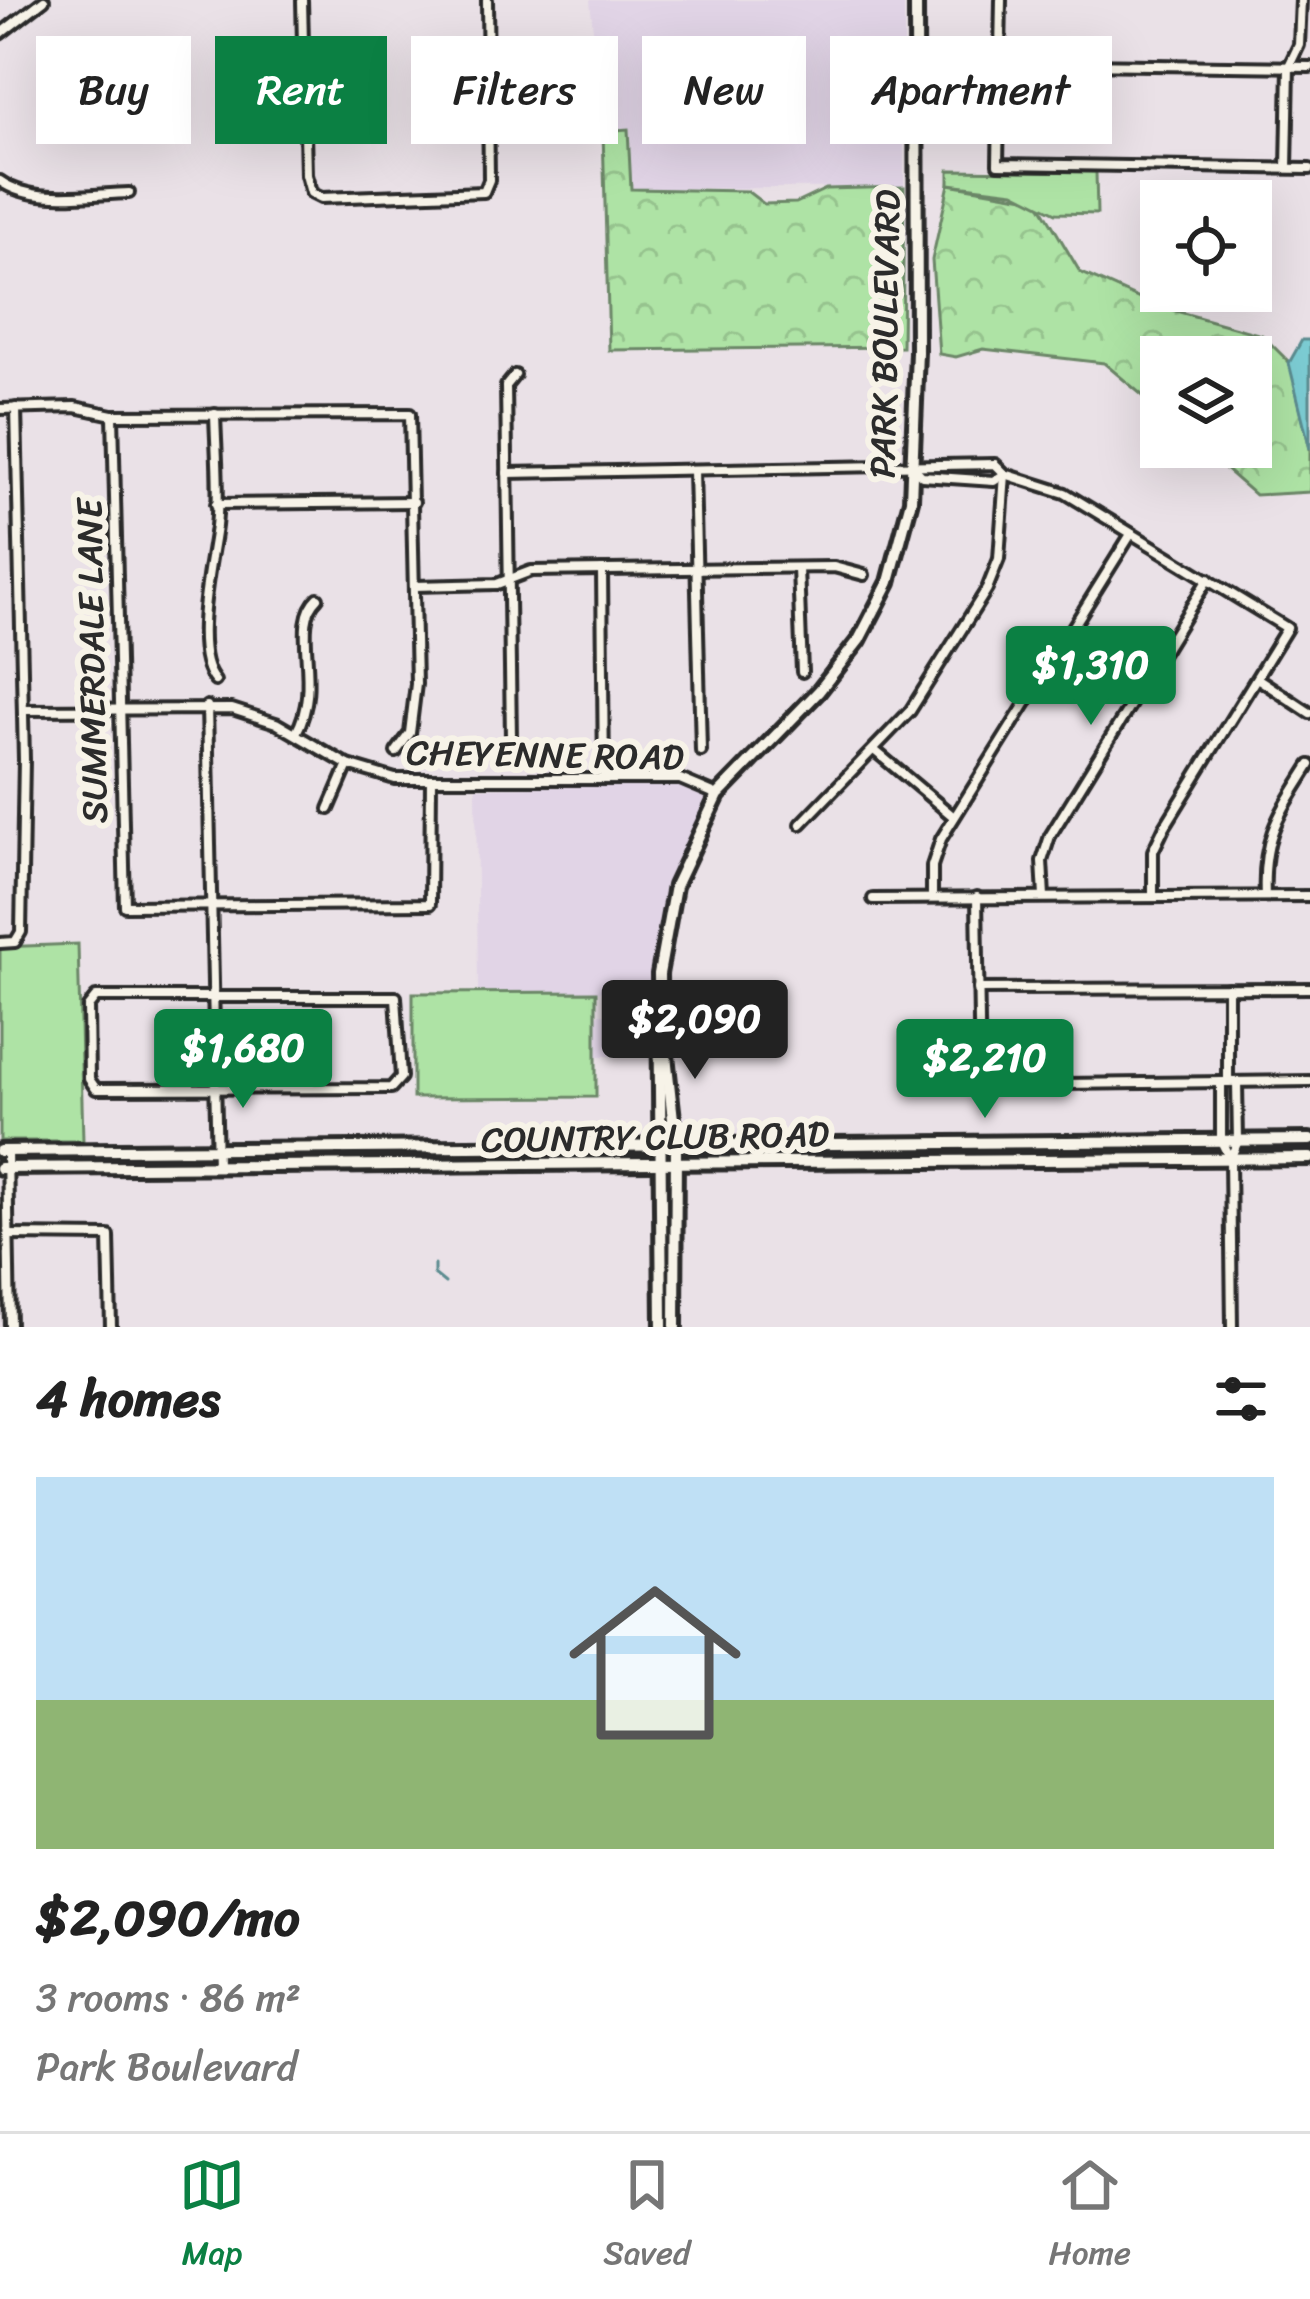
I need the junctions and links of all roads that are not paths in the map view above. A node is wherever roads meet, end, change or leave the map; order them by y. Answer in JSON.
{"nodes":[{"id":1,"x":44,"y":0,"type":"edge"},
{"id":2,"x":302,"y":0,"type":"edge"},
{"id":3,"x":487,"y":0,"type":"edge"},
{"id":4,"x":916,"y":0,"type":"edge"},
{"id":5,"x":1001,"y":0,"type":"edge"},
{"id":6,"x":1301,"y":0,"type":"edge"},
{"id":7,"x":0,"y":34,"type":"edge"},
{"id":8,"x":1000,"y":36,"type":"edge"},
{"id":9,"x":1112,"y":64,"type":"edge"},
{"id":10,"x":1289,"y":66,"type":"junction"},
{"id":11,"x":1310,"y":67,"type":"edge"},
{"id":12,"x":998,"y":144,"type":"edge"},
{"id":13,"x":1287,"y":168,"type":"junction"},
{"id":14,"x":1310,"y":169,"type":"edge"},
{"id":15,"x":0,"y":181,"type":"edge"},
{"id":16,"x":129,"y":193,"type":"dead end"},
{"id":17,"x":515,"y":375,"type":"dead end"},
{"id":18,"x":16,"y":408,"type":"junction"},
{"id":19,"x":0,"y":409,"type":"edge"},
{"id":20,"x":215,"y":414,"type":"junction"},
{"id":21,"x":113,"y":415,"type":"junction"},
{"id":22,"x":915,"y":469,"type":"junction"},
{"id":23,"x":694,"y":471,"type":"junction"},
{"id":24,"x":507,"y":473,"type":"junction"},
{"id":25,"x":1005,"y":474,"type":"junction"},
{"id":26,"x":414,"y":502,"type":"junction"},
{"id":27,"x":217,"y":504,"type":"junction"},
{"id":28,"x":1131,"y":534,"type":"junction"},
{"id":29,"x":799,"y":568,"type":"junction"},
{"id":30,"x":696,"y":569,"type":"junction"},
{"id":31,"x":602,"y":570,"type":"junction"},
{"id":32,"x":864,"y":575,"type":"dead end"},
{"id":33,"x":1208,"y":579,"type":"junction"},
{"id":34,"x":508,"y":580,"type":"junction"},
{"id":35,"x":415,"y":586,"type":"junction"},
{"id":36,"x":318,"y":598,"type":"dead end"},
{"id":37,"x":802,"y":672,"type":"dead end"},
{"id":38,"x":1257,"y":678,"type":"junction"},
{"id":39,"x":215,"y":680,"type":"dead end"},
{"id":40,"x":207,"y":706,"type":"junction"},
{"id":41,"x":118,"y":708,"type":"junction"},
{"id":42,"x":23,"y":710,"type":"junction"},
{"id":43,"x":1310,"y":713,"type":"edge"},
{"id":44,"x":296,"y":733,"type":"junction"},
{"id":45,"x":874,"y":750,"type":"junction"},
{"id":46,"x":701,"y":751,"type":"dead end"},
{"id":47,"x":396,"y":752,"type":"dead end"},
{"id":48,"x":502,"y":753,"type":"dead end"},
{"id":49,"x":348,"y":765,"type":"junction"},
{"id":50,"x":1310,"y":765,"type":"edge"},
{"id":51,"x":604,"y":779,"type":"junction"},
{"id":52,"x":430,"y":780,"type":"junction"},
{"id":53,"x":718,"y":795,"type":"junction"},
{"id":54,"x":328,"y":809,"type":"dead end"},
{"id":55,"x":954,"y":817,"type":"junction"},
{"id":56,"x":801,"y":824,"type":"dead end"},
{"id":57,"x":1153,"y":896,"type":"junction"},
{"id":58,"x":1265,"y":896,"type":"junction"},
{"id":59,"x":1310,"y":896,"type":"edge"},
{"id":60,"x":932,"y":897,"type":"junction"},
{"id":61,"x":977,"y":897,"type":"junction"},
{"id":62,"x":1044,"y":897,"type":"junction"},
{"id":63,"x":873,"y":898,"type":"dead end"},
{"id":64,"x":212,"y":907,"type":"junction"},
{"id":65,"x":0,"y":943,"type":"edge"},
{"id":66,"x":1228,"y":988,"type":"junction"},
{"id":67,"x":1310,"y":988,"type":"edge"},
{"id":68,"x":978,"y":989,"type":"junction"},
{"id":69,"x":214,"y":997,"type":"junction"},
{"id":70,"x":659,"y":1023,"type":"junction"},
{"id":71,"x":1310,"y":1081,"type":"edge"},
{"id":72,"x":1229,"y":1082,"type":"junction"},
{"id":73,"x":215,"y":1089,"type":"junction"},
{"id":74,"x":1310,"y":1140,"type":"edge"},
{"id":75,"x":1221,"y":1141,"type":"junction"},
{"id":76,"x":1238,"y":1141,"type":"junction"},
{"id":77,"x":1070,"y":1143,"type":"junction"},
{"id":78,"x":661,"y":1148,"type":"junction"},
{"id":79,"x":676,"y":1148,"type":"junction"},
{"id":80,"x":476,"y":1149,"type":"junction"},
{"id":81,"x":4,"y":1150,"type":"edge"},
{"id":82,"x":217,"y":1151,"type":"junction"},
{"id":83,"x":1310,"y":1158,"type":"edge"},
{"id":84,"x":1230,"y":1159,"type":"junction"},
{"id":85,"x":1071,"y":1161,"type":"junction"},
{"id":86,"x":660,"y":1166,"type":"junction"},
{"id":87,"x":677,"y":1166,"type":"junction"},
{"id":88,"x":477,"y":1167,"type":"junction"},
{"id":89,"x":4,"y":1168,"type":"edge"},
{"id":90,"x":217,"y":1169,"type":"junction"},
{"id":91,"x":9,"y":1235,"type":"junction"},
{"id":92,"x":10,"y":1327,"type":"edge"},
{"id":93,"x":111,"y":1327,"type":"edge"},
{"id":94,"x":662,"y":1327,"type":"edge"},
{"id":95,"x":675,"y":1327,"type":"edge"},
{"id":96,"x":1232,"y":1327,"type":"edge"}],
"edges":[{"from":1,"to":7,"type":"street"},
{"from":2,"to":3,"type":"street"},
{"from":4,"to":22,"type":"main road","name":"PARK BOULEVARD"},
{"from":5,"to":8,"type":"street"},
{"from":6,"to":10,"type":"street"},
{"from":9,"to":10,"type":"street"},
{"from":10,"to":11,"type":"street"},
{"from":10,"to":13,"type":"street"},
{"from":12,"to":13,"type":"street"},
{"from":13,"to":14,"type":"street"},
{"from":15,"to":16,"type":"street"},
{"from":17,"to":24,"type":"street"},
{"from":18,"to":19,"type":"street"},
{"from":18,"to":21,"type":"street"},
{"from":18,"to":42,"type":"street"},
{"from":20,"to":21,"type":"street"},
{"from":20,"to":26,"type":"street"},
{"from":20,"to":27,"type":"street"},
{"from":21,"to":41,"type":"street","name":"SUMMERDALE LANE"},
{"from":22,"to":23,"type":"street"},
{"from":22,"to":25,"type":"street"},
{"from":22,"to":25,"type":"street"},
{"from":22,"to":53,"type":"main road","name":"PARK BOULEVARD"},
{"from":23,"to":24,"type":"street"},
{"from":23,"to":30,"type":"street"},
{"from":24,"to":34,"type":"street"},
{"from":25,"to":28,"type":"street"},
{"from":25,"to":45,"type":"street"},
{"from":26,"to":27,"type":"street"},
{"from":26,"to":35,"type":"street"},
{"from":27,"to":39,"type":"street"},
{"from":28,"to":33,"type":"street"},
{"from":28,"to":55,"type":"street"},
{"from":29,"to":30,"type":"street"},
{"from":29,"to":32,"type":"street"},
{"from":29,"to":37,"type":"street"},
{"from":30,"to":31,"type":"street"},
{"from":30,"to":46,"type":"street"},
{"from":31,"to":34,"type":"street"},
{"from":31,"to":51,"type":"street"},
{"from":33,"to":38,"type":"street"},
{"from":33,"to":62,"type":"street"},
{"from":34,"to":35,"type":"street"},
{"from":34,"to":48,"type":"street"},
{"from":35,"to":47,"type":"street"},
{"from":36,"to":44,"type":"street"},
{"from":38,"to":43,"type":"street"},
{"from":38,"to":57,"type":"street"},
{"from":40,"to":41,"type":"street","name":"CHEYENNE ROAD"},
{"from":40,"to":44,"type":"street","name":"CHEYENNE ROAD"},
{"from":40,"to":64,"type":"street"},
{"from":41,"to":42,"type":"street","name":"CHEYENNE ROAD"},
{"from":41,"to":64,"type":"street","name":"SUMMERDALE LANE"},
{"from":42,"to":65,"type":"street"},
{"from":44,"to":49,"type":"street","name":"CHEYENNE ROAD"},
{"from":45,"to":55,"type":"street"},
{"from":45,"to":56,"type":"street"},
{"from":49,"to":52,"type":"street","name":"CHEYENNE ROAD"},
{"from":49,"to":54,"type":"street"},
{"from":50,"to":58,"type":"street"},
{"from":51,"to":52,"type":"street","name":"CHEYENNE ROAD"},
{"from":51,"to":53,"type":"street","name":"CHEYENNE ROAD"},
{"from":52,"to":64,"type":"street"},
{"from":53,"to":70,"type":"main road","name":"PARK BOULEVARD"},
{"from":55,"to":60,"type":"street"},
{"from":57,"to":58,"type":"street"},
{"from":57,"to":62,"type":"street"},
{"from":58,"to":59,"type":"street"},
{"from":60,"to":61,"type":"street"},
{"from":60,"to":63,"type":"street"},
{"from":61,"to":62,"type":"street"},
{"from":61,"to":68,"type":"street"},
{"from":64,"to":69,"type":"street"},
{"from":66,"to":67,"type":"street"},
{"from":66,"to":68,"type":"street"},
{"from":66,"to":72,"type":"street"},
{"from":68,"to":72,"type":"street"},
{"from":69,"to":73,"type":"street"},
{"from":69,"to":73,"type":"street"},
{"from":69,"to":73,"type":"street"},
{"from":70,"to":78,"type":"main road","name":"PARK BOULEVARD"},
{"from":70,"to":79,"type":"main road","name":"PARK BOULEVARD"},
{"from":71,"to":72,"type":"street"},
{"from":72,"to":75,"type":"street"},
{"from":72,"to":76,"type":"street"},
{"from":73,"to":82,"type":"street"},
{"from":74,"to":76,"type":"main road","name":"COUNTRY CLUB ROAD"},
{"from":75,"to":76,"type":"main road","name":"COUNTRY CLUB ROAD"},
{"from":75,"to":77,"type":"main road","name":"COUNTRY CLUB ROAD"},
{"from":75,"to":84,"type":"street"},
{"from":76,"to":84,"type":"street"},
{"from":77,"to":79,"type":"main road","name":"COUNTRY CLUB ROAD"},
{"from":77,"to":85,"type":"main road"},
{"from":78,"to":79,"type":"main road","name":"COUNTRY CLUB ROAD"},
{"from":78,"to":80,"type":"main road","name":"COUNTRY CLUB ROAD"},
{"from":78,"to":86,"type":"main road","name":"PARK BOULEVARD"},
{"from":79,"to":87,"type":"main road","name":"PARK BOULEVARD"},
{"from":80,"to":82,"type":"main road","name":"COUNTRY CLUB ROAD"},
{"from":80,"to":88,"type":"main road"},
{"from":81,"to":82,"type":"main road","name":"COUNTRY CLUB ROAD"},
{"from":81,"to":89,"type":"street"},
{"from":82,"to":90,"type":"street"},
{"from":83,"to":84,"type":"main road","name":"COUNTRY CLUB ROAD"},
{"from":84,"to":85,"type":"main road","name":"COUNTRY CLUB ROAD"},
{"from":84,"to":96,"type":"street"},
{"from":85,"to":87,"type":"main road","name":"COUNTRY CLUB ROAD"},
{"from":86,"to":87,"type":"main road","name":"COUNTRY CLUB ROAD"},
{"from":86,"to":88,"type":"main road","name":"COUNTRY CLUB ROAD"},
{"from":86,"to":94,"type":"main road","name":"PARK BOULEVARD"},
{"from":87,"to":95,"type":"main road","name":"PARK BOULEVARD"},
{"from":88,"to":90,"type":"main road","name":"COUNTRY CLUB ROAD"},
{"from":89,"to":90,"type":"main road","name":"COUNTRY CLUB ROAD"},
{"from":89,"to":91,"type":"street"},
{"from":91,"to":92,"type":"street"},
{"from":91,"to":93,"type":"street"}]}
